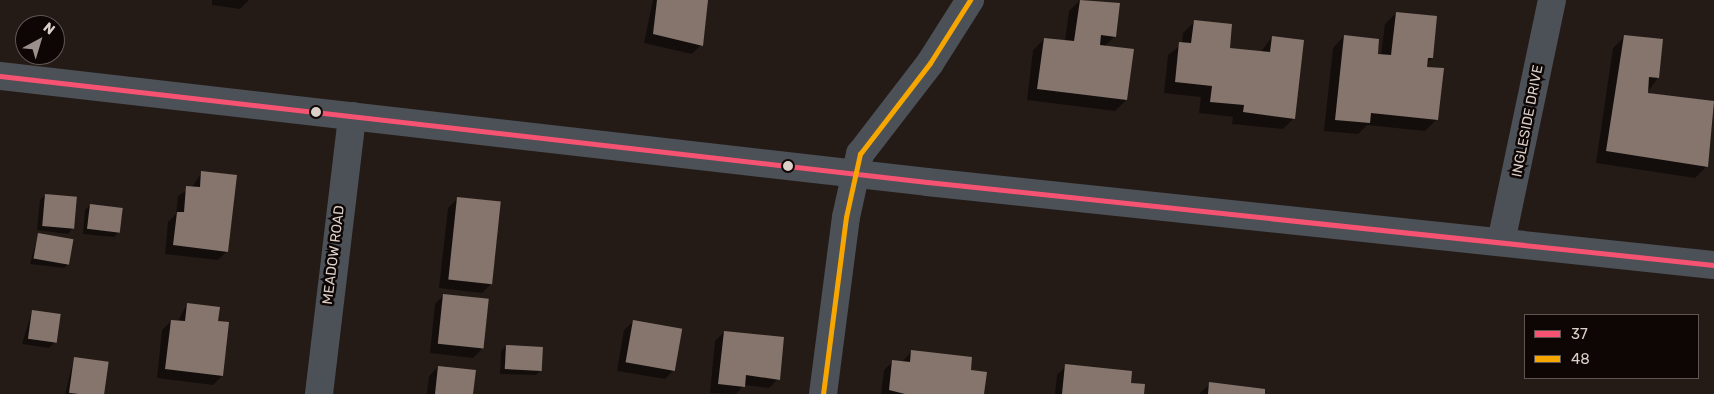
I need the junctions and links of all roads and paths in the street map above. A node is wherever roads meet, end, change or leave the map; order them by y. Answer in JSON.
{"nodes":[{"id":1,"x":970,"y":0,"type":"edge"},
{"id":2,"x":1552,"y":0,"type":"edge"},
{"id":3,"x":0,"y":76,"type":"edge"},
{"id":4,"x":352,"y":116,"type":"junction"},
{"id":5,"x":855,"y":170,"type":"junction"},
{"id":6,"x":1501,"y":242,"type":"junction"},
{"id":7,"x":1714,"y":265,"type":"edge"},
{"id":8,"x":319,"y":394,"type":"edge"},
{"id":9,"x":823,"y":394,"type":"edge"}],
"edges":[{"from":1,"to":5,"type":"street"},
{"from":2,"to":6,"type":"street","name":"INGLESIDE DRIVE"},
{"from":3,"to":4,"type":"street"},
{"from":4,"to":5,"type":"street"},
{"from":4,"to":8,"type":"street","name":"MEADOW ROAD"},
{"from":5,"to":6,"type":"street"},
{"from":5,"to":9,"type":"street"},
{"from":6,"to":7,"type":"street"}]}
